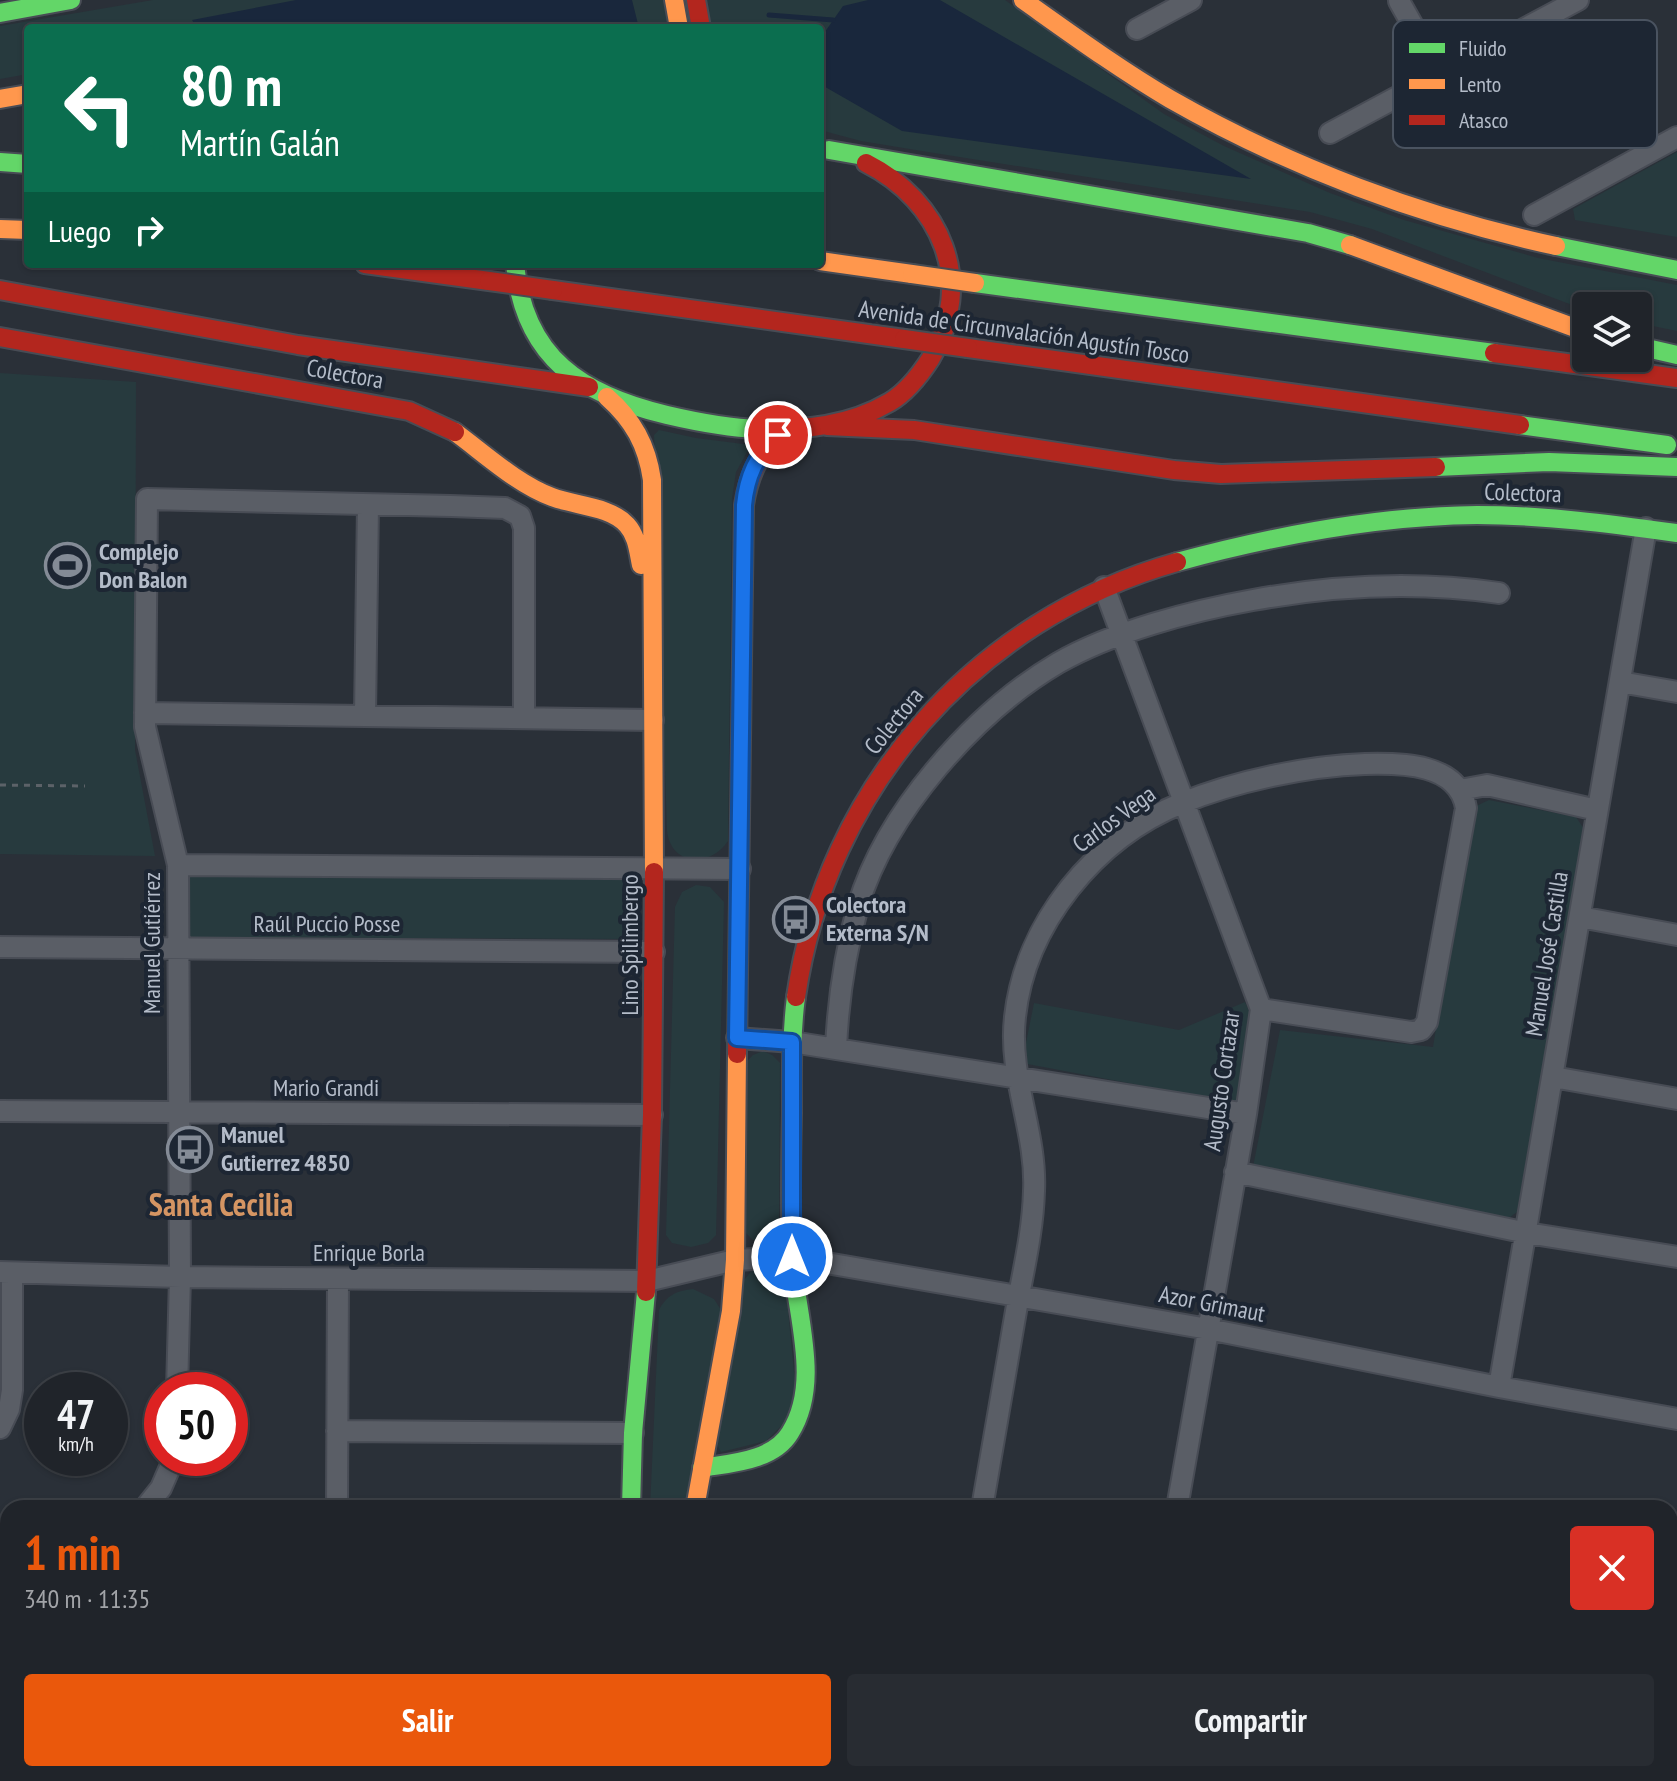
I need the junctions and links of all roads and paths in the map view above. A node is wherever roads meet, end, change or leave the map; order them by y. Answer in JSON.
{"nodes":[{"id":1,"x":71,"y":0,"type":"edge"},
{"id":2,"x":674,"y":0,"type":"edge"},
{"id":3,"x":696,"y":0,"type":"edge"},
{"id":4,"x":1023,"y":0,"type":"edge"},
{"id":5,"x":1191,"y":0,"type":"edge"},
{"id":6,"x":1578,"y":0,"type":"edge"},
{"id":7,"x":1399,"y":1,"type":"edge"},
{"id":8,"x":0,"y":13,"type":"edge"},
{"id":9,"x":1410,"y":20,"type":"edge"},
{"id":10,"x":1541,"y":20,"type":"edge"},
{"id":11,"x":678,"y":24,"type":"edge"},
{"id":12,"x":700,"y":24,"type":"edge"},
{"id":13,"x":1137,"y":29,"type":"dead end"},
{"id":14,"x":24,"y":95,"type":"edge"},
{"id":15,"x":0,"y":99,"type":"edge"},
{"id":16,"x":1393,"y":99,"type":"edge"},
{"id":17,"x":1330,"y":133,"type":"dead end"},
{"id":18,"x":1677,"y":137,"type":"edge"},
{"id":19,"x":825,"y":148,"type":"edge"},
{"id":20,"x":1657,"y":148,"type":"edge"},
{"id":21,"x":1657,"y":148,"type":"edge"},
{"id":22,"x":0,"y":162,"type":"edge"},
{"id":23,"x":24,"y":164,"type":"edge"},
{"id":24,"x":1534,"y":215,"type":"dead end"},
{"id":25,"x":0,"y":229,"type":"edge"},
{"id":26,"x":24,"y":230,"type":"edge"},
{"id":27,"x":824,"y":262,"type":"edge"},
{"id":28,"x":394,"y":268,"type":"edge"},
{"id":29,"x":516,"y":268,"type":"edge"},
{"id":30,"x":1677,"y":270,"type":"edge"},
{"id":31,"x":0,"y":290,"type":"edge"},
{"id":32,"x":1572,"y":327,"type":"edge"},
{"id":33,"x":0,"y":337,"type":"edge"},
{"id":34,"x":1652,"y":349,"type":"edge"},
{"id":35,"x":1677,"y":355,"type":"edge"},
{"id":36,"x":1677,"y":378,"type":"edge"},
{"id":37,"x":589,"y":387,"type":"junction"},
{"id":38,"x":607,"y":397,"type":"junction"},
{"id":39,"x":827,"y":426,"type":"junction"},
{"id":40,"x":788,"y":430,"type":"junction"},
{"id":41,"x":1677,"y":446,"type":"edge"},
{"id":42,"x":1677,"y":467,"type":"edge"},
{"id":43,"x":368,"y":505,"type":"junction"},
{"id":44,"x":1646,"y":528,"type":"junction"},
{"id":45,"x":1677,"y":533,"type":"edge"},
{"id":46,"x":1104,"y":587,"type":"junction"},
{"id":47,"x":1499,"y":593,"type":"dead end"},
{"id":48,"x":1120,"y":636,"type":"junction"},
{"id":49,"x":653,"y":645,"type":"junction"},
{"id":50,"x":1620,"y":682,"type":"junction"},
{"id":51,"x":1677,"y":692,"type":"edge"},
{"id":52,"x":145,"y":713,"type":"junction"},
{"id":53,"x":365,"y":715,"type":"junction"},
{"id":54,"x":524,"y":716,"type":"junction"},
{"id":55,"x":653,"y":720,"type":"junction"},
{"id":56,"x":0,"y":785,"type":"edge"},
{"id":57,"x":85,"y":786,"type":"dead end"},
{"id":58,"x":1460,"y":790,"type":"junction"},
{"id":59,"x":1182,"y":803,"type":"junction"},
{"id":60,"x":1597,"y":810,"type":"junction"},
{"id":61,"x":178,"y":865,"type":"junction"},
{"id":62,"x":654,"y":868,"type":"junction"},
{"id":63,"x":740,"y":869,"type":"junction"},
{"id":64,"x":1580,"y":917,"type":"junction"},
{"id":65,"x":1677,"y":935,"type":"edge"},
{"id":66,"x":0,"y":947,"type":"edge"},
{"id":67,"x":178,"y":949,"type":"junction"},
{"id":68,"x":654,"y":952,"type":"junction"},
{"id":69,"x":1261,"y":1009,"type":"junction"},
{"id":70,"x":737,"y":1038,"type":"junction"},
{"id":71,"x":792,"y":1042,"type":"junction"},
{"id":72,"x":836,"y":1049,"type":"junction"},
{"id":73,"x":1553,"y":1077,"type":"junction"},
{"id":74,"x":1017,"y":1078,"type":"junction"},
{"id":75,"x":1677,"y":1099,"type":"edge"},
{"id":76,"x":0,"y":1111,"type":"edge"},
{"id":77,"x":178,"y":1113,"type":"junction"},
{"id":78,"x":1246,"y":1114,"type":"junction"},
{"id":79,"x":652,"y":1115,"type":"junction"},
{"id":80,"x":1235,"y":1172,"type":"junction"},
{"id":81,"x":1527,"y":1233,"type":"junction"},
{"id":82,"x":792,"y":1257,"type":"junction"},
{"id":83,"x":1677,"y":1257,"type":"edge"},
{"id":84,"x":735,"y":1260,"type":"junction"},
{"id":85,"x":6,"y":1272,"type":"edge"},
{"id":86,"x":180,"y":1277,"type":"junction"},
{"id":87,"x":338,"y":1279,"type":"junction"},
{"id":88,"x":647,"y":1281,"type":"junction"},
{"id":89,"x":1019,"y":1296,"type":"junction"},
{"id":90,"x":1208,"y":1329,"type":"junction"},
{"id":91,"x":177,"y":1372,"type":"edge"},
{"id":92,"x":1499,"y":1387,"type":"junction"},
{"id":93,"x":1677,"y":1419,"type":"edge"},
{"id":94,"x":1,"y":1426,"type":"edge"},
{"id":95,"x":337,"y":1431,"type":"junction"},
{"id":96,"x":633,"y":1433,"type":"junction"},
{"id":97,"x":702,"y":1468,"type":"junction"},
{"id":98,"x":166,"y":1476,"type":"edge"},
{"id":99,"x":151,"y":1500,"type":"edge"},
{"id":100,"x":337,"y":1500,"type":"edge"},
{"id":101,"x":631,"y":1500,"type":"edge"},
{"id":102,"x":696,"y":1500,"type":"edge"},
{"id":103,"x":983,"y":1500,"type":"edge"},
{"id":104,"x":1180,"y":1500,"type":"edge"}],
"edges":[{"from":1,"to":8,"type":"main road"},
{"from":2,"to":11,"type":"main road"},
{"from":3,"to":12,"type":"main road"},
{"from":4,"to":30,"type":"main road"},
{"from":5,"to":13,"type":"street"},
{"from":6,"to":10,"type":"street"},
{"from":7,"to":9,"type":"street"},
{"from":14,"to":15,"type":"main road"},
{"from":16,"to":17,"type":"street"},
{"from":18,"to":21,"type":"street"},
{"from":19,"to":32,"type":"main road"},
{"from":19,"to":39,"type":"main road"},
{"from":20,"to":24,"type":"street"},
{"from":22,"to":23,"type":"main road"},
{"from":25,"to":26,"type":"main road"},
{"from":27,"to":36,"type":"main road","name":"Avenida de Circunvalación Agustín Tosco","bridge":true},
{"from":28,"to":41,"type":"main road","name":"Avenida de Circunvalación Agustín Tosco","bridge":true},
{"from":29,"to":37,"type":"main road"},
{"from":31,"to":37,"type":"main road"},
{"from":33,"to":49,"type":"main road","name":"Colectora"},
{"from":34,"to":35,"type":"main road"},
{"from":37,"to":38,"type":"main road"},
{"from":38,"to":40,"type":"main road"},
{"from":38,"to":49,"type":"main road","name":"Lino Spilimbergo"},
{"from":39,"to":40,"type":"main road"},
{"from":39,"to":42,"type":"main road"},
{"from":40,"to":63,"type":"main road"},
{"from":43,"to":52,"type":"street","name":"Manuel Gutiérrez"},
{"from":43,"to":53,"type":"street"},
{"from":43,"to":54,"type":"street"},
{"from":44,"to":45,"type":"main road","name":"Colectora"},
{"from":44,"to":46,"type":"main road","name":"Colectora"},
{"from":44,"to":50,"type":"street","name":"Manuel José Castilla"},
{"from":46,"to":48,"type":"street","name":"Augusto Cortazar"},
{"from":46,"to":71,"type":"main road","name":"Colectora"},
{"from":47,"to":48,"type":"street"},
{"from":48,"to":59,"type":"street","name":"Augusto Cortazar"},
{"from":48,"to":72,"type":"street"},
{"from":49,"to":55,"type":"main road","name":"Lino Spilimbergo"},
{"from":50,"to":51,"type":"street"},
{"from":50,"to":60,"type":"street","name":"Manuel José Castilla"},
{"from":52,"to":53,"type":"street"},
{"from":52,"to":61,"type":"street","name":"Manuel Gutiérrez"},
{"from":53,"to":54,"type":"street"},
{"from":54,"to":55,"type":"street"},
{"from":55,"to":62,"type":"main road","name":"Lino Spilimbergo"},
{"from":56,"to":57,"type":"path"},
{"from":58,"to":59,"type":"street","name":"Carlos Vega"},
{"from":58,"to":60,"type":"street"},
{"from":58,"to":69,"type":"street"},
{"from":59,"to":69,"type":"street","name":"Augusto Cortazar"},
{"from":59,"to":74,"type":"street","name":"Carlos Vega"},
{"from":60,"to":64,"type":"street","name":"Manuel José Castilla"},
{"from":61,"to":62,"type":"street"},
{"from":61,"to":67,"type":"street","name":"Manuel Gutiérrez"},
{"from":62,"to":63,"type":"street"},
{"from":62,"to":68,"type":"main road","name":"Lino Spilimbergo"},
{"from":63,"to":70,"type":"main road"},
{"from":64,"to":65,"type":"street"},
{"from":64,"to":73,"type":"street","name":"Manuel José Castilla"},
{"from":66,"to":67,"type":"street","name":"Raúl Puccio Posse"},
{"from":67,"to":68,"type":"street","name":"Raúl Puccio Posse"},
{"from":67,"to":77,"type":"street","name":"Manuel Gutiérrez"},
{"from":68,"to":79,"type":"main road","name":"Lino Spilimbergo"},
{"from":69,"to":78,"type":"street","name":"Augusto Cortazar"},
{"from":70,"to":71,"type":"street"},
{"from":70,"to":84,"type":"main road"},
{"from":71,"to":72,"type":"street"},
{"from":71,"to":82,"type":"main road","name":"Colectora"},
{"from":72,"to":74,"type":"street"},
{"from":73,"to":75,"type":"street"},
{"from":73,"to":81,"type":"street","name":"Manuel José Castilla"},
{"from":74,"to":78,"type":"street"},
{"from":74,"to":89,"type":"street","name":"Carlos Vega"},
{"from":76,"to":77,"type":"street","name":"Mario Grandi"},
{"from":77,"to":79,"type":"street","name":"Mario Grandi"},
{"from":77,"to":86,"type":"street","name":"Manuel Gutiérrez"},
{"from":78,"to":80,"type":"street","name":"Augusto Cortazar"},
{"from":79,"to":88,"type":"main road","name":"Lino Spilimbergo"},
{"from":80,"to":81,"type":"street"},
{"from":80,"to":90,"type":"street","name":"Augusto Cortazar"},
{"from":81,"to":83,"type":"street"},
{"from":81,"to":92,"type":"street","name":"Manuel José Castilla"},
{"from":82,"to":84,"type":"street","name":"Azor Grimaut"},
{"from":82,"to":89,"type":"street","name":"Azor Grimaut"},
{"from":82,"to":97,"type":"main road","name":"Colectora"},
{"from":84,"to":88,"type":"street","name":"Enrique Borla"},
{"from":84,"to":97,"type":"main road"},
{"from":85,"to":86,"type":"street","name":"Enrique Borla"},
{"from":85,"to":94,"type":"street"},
{"from":86,"to":87,"type":"street","name":"Enrique Borla"},
{"from":86,"to":91,"type":"street","name":"Manuel Gutiérrez"},
{"from":87,"to":88,"type":"street","name":"Enrique Borla"},
{"from":87,"to":95,"type":"street"},
{"from":88,"to":96,"type":"main road","name":"Lino Spilimbergo"},
{"from":89,"to":90,"type":"street","name":"Azor Grimaut"},
{"from":89,"to":103,"type":"street","name":"Carlos Vega"},
{"from":90,"to":92,"type":"street","name":"Azor Grimaut"},
{"from":90,"to":104,"type":"street","name":"Augusto Cortazar"},
{"from":92,"to":93,"type":"street","name":"Azor Grimaut"},
{"from":95,"to":96,"type":"street"},
{"from":95,"to":100,"type":"street"},
{"from":96,"to":101,"type":"main road","name":"Lino Spilimbergo"},
{"from":97,"to":102,"type":"main road"},
{"from":98,"to":99,"type":"street"}]}
